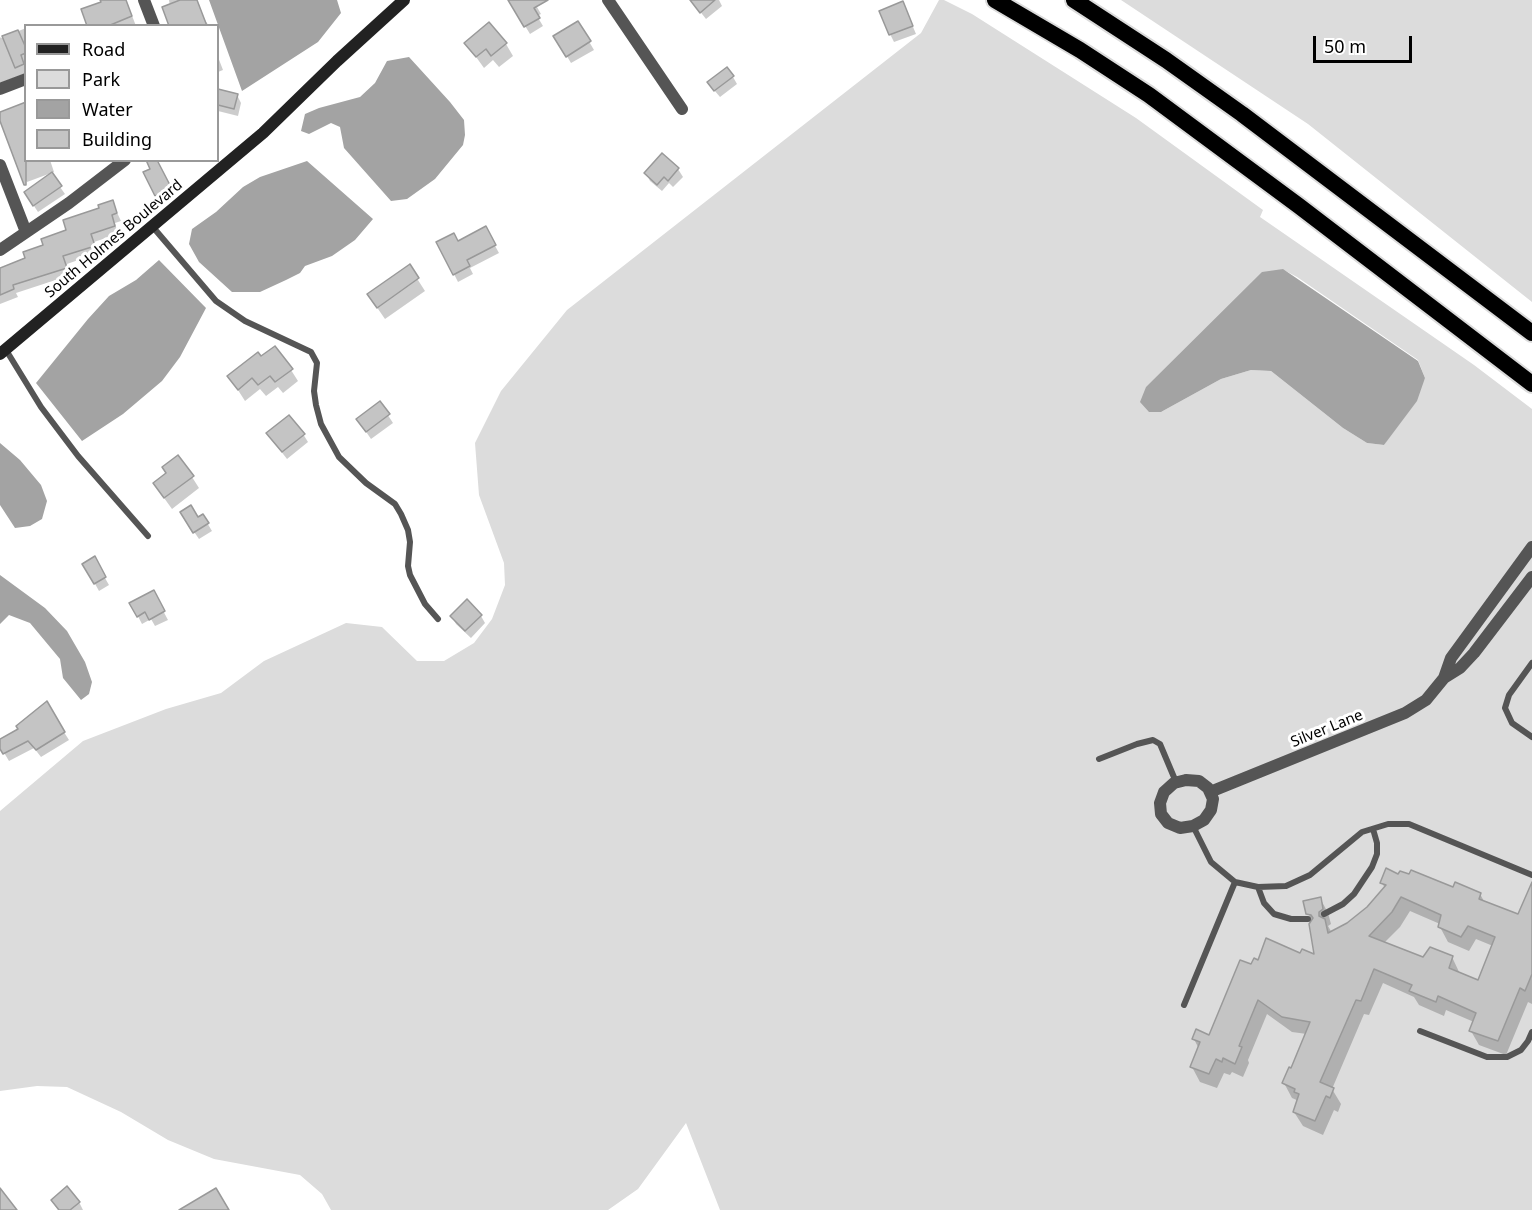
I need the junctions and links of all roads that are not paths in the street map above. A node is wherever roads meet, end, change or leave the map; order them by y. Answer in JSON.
{"nodes":[{"id":1,"x":144,"y":0,"type":"edge"},
{"id":2,"x":608,"y":0,"type":"edge"},
{"id":3,"x":995,"y":0,"type":"edge"},
{"id":4,"x":1074,"y":0,"type":"edge"},
{"id":5,"x":397,"y":2,"type":"edge"},
{"id":6,"x":153,"y":24,"type":"edge"},
{"id":7,"x":24,"y":80,"type":"edge"},
{"id":8,"x":0,"y":89,"type":"edge"},
{"id":9,"x":682,"y":109,"type":"dead end"},
{"id":10,"x":122,"y":162,"type":"edge"},
{"id":11,"x":0,"y":165,"type":"edge"},
{"id":12,"x":153,"y":226,"type":"junction"},
{"id":13,"x":26,"y":232,"type":"junction"},
{"id":14,"x":0,"y":250,"type":"edge"},
{"id":15,"x":1532,"y":333,"type":"edge"},
{"id":16,"x":3,"y":351,"type":"edge"},
{"id":17,"x":1532,"y":384,"type":"edge"},
{"id":18,"x":148,"y":536,"type":"dead end"},
{"id":19,"x":1532,"y":547,"type":"edge"},
{"id":20,"x":1513,"y":573,"type":"junction"},
{"id":21,"x":1531,"y":582,"type":"edge"},
{"id":22,"x":438,"y":619,"type":"dead end"},
{"id":23,"x":1532,"y":663,"type":"edge"},
{"id":24,"x":1444,"y":678,"type":"junction"},
{"id":25,"x":1532,"y":737,"type":"edge"},
{"id":26,"x":1099,"y":759,"type":"dead end"},
{"id":27,"x":1176,"y":783,"type":"junction"},
{"id":28,"x":1210,"y":792,"type":"junction"},
{"id":29,"x":1193,"y":826,"type":"junction"},
{"id":30,"x":1373,"y":829,"type":"junction"},
{"id":31,"x":1532,"y":875,"type":"edge"},
{"id":32,"x":1235,"y":882,"type":"junction"},
{"id":33,"x":1258,"y":887,"type":"junction"},
{"id":34,"x":1324,"y":914,"type":"dead end"},
{"id":35,"x":1308,"y":919,"type":"dead end"},
{"id":36,"x":1184,"y":1005,"type":"dead end"},
{"id":37,"x":1420,"y":1031,"type":"dead end"},
{"id":38,"x":1532,"y":1032,"type":"edge"}],
"edges":[{"from":1,"to":6,"type":"street"},
{"from":2,"to":9,"type":"street"},
{"from":3,"to":17,"type":"highway"},
{"from":4,"to":15,"type":"highway"},
{"from":5,"to":12,"type":"main road","name":"South Holmes Boulevard"},
{"from":7,"to":8,"type":"street"},
{"from":10,"to":13,"type":"street"},
{"from":11,"to":13,"type":"street"},
{"from":12,"to":16,"type":"main road","name":"South Holmes Boulevard"},
{"from":12,"to":22,"type":"lane"},
{"from":13,"to":14,"type":"street"},
{"from":16,"to":18,"type":"lane"},
{"from":19,"to":20,"type":"street","name":"Silver Lane"},
{"from":20,"to":21,"type":"lane"},
{"from":20,"to":24,"type":"street","name":"Silver Lane"},
{"from":21,"to":24,"type":"street","name":"Silver Lane"},
{"from":23,"to":25,"type":"lane"},
{"from":24,"to":28,"type":"street","name":"Silver Lane"},
{"from":26,"to":27,"type":"lane"},
{"from":27,"to":28,"type":"street"},
{"from":27,"to":29,"type":"street"},
{"from":28,"to":29,"type":"street"},
{"from":29,"to":32,"type":"lane"},
{"from":30,"to":31,"type":"lane"},
{"from":30,"to":33,"type":"lane"},
{"from":30,"to":34,"type":"lane"},
{"from":32,"to":33,"type":"lane"},
{"from":32,"to":36,"type":"lane"},
{"from":33,"to":35,"type":"lane"},
{"from":37,"to":38,"type":"lane"}]}
